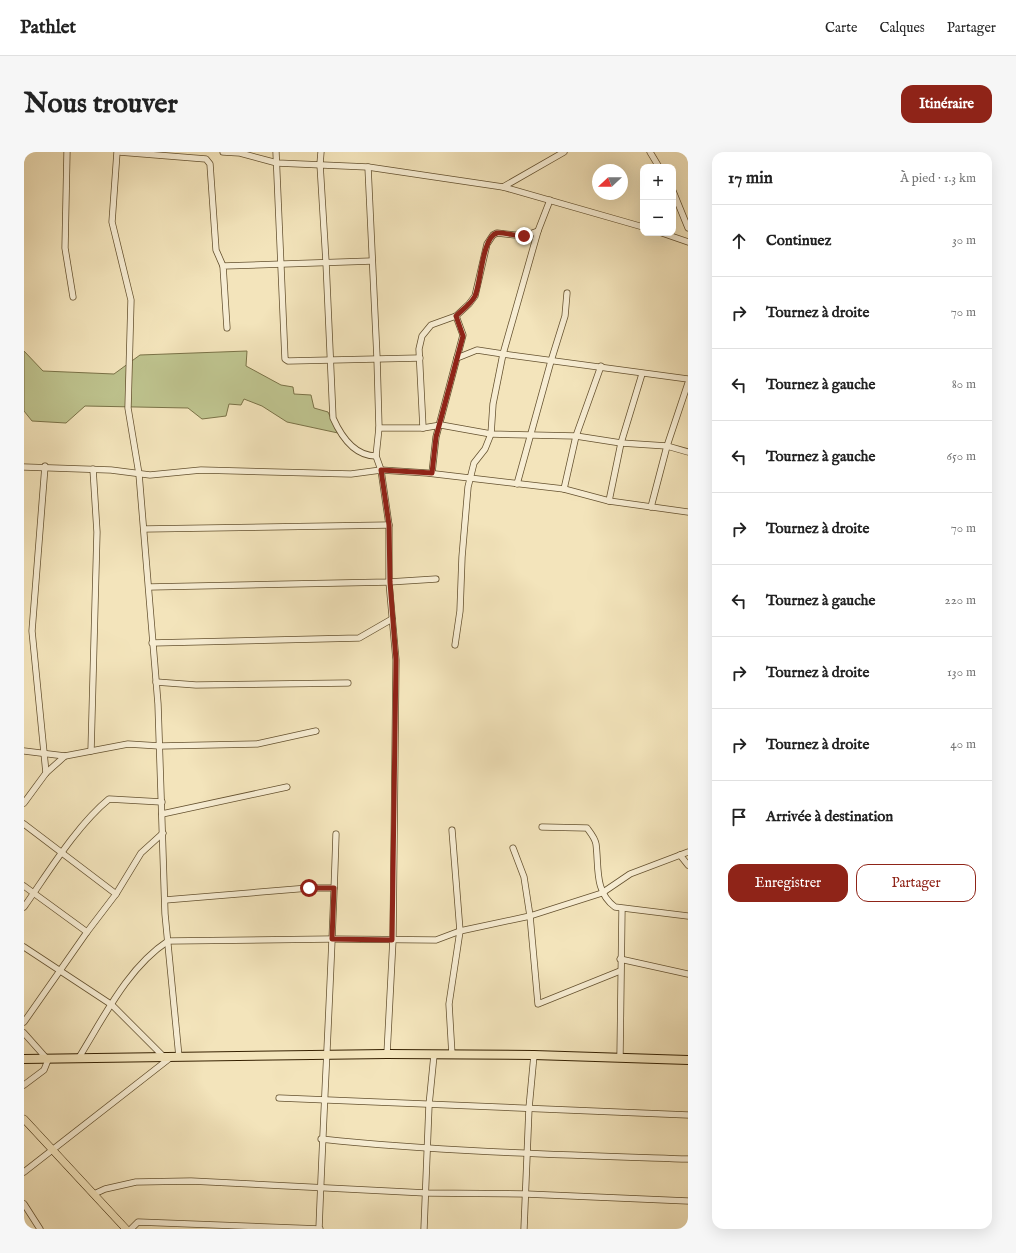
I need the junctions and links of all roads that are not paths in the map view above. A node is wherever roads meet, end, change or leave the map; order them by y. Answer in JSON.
{"nodes":[{"id":1,"x":67,"y":152,"type":"edge"},
{"id":2,"x":118,"y":152,"type":"edge"},
{"id":3,"x":224,"y":152,"type":"edge"},
{"id":4,"x":242,"y":152,"type":"edge"},
{"id":5,"x":276,"y":152,"type":"edge"},
{"id":6,"x":321,"y":152,"type":"edge"},
{"id":7,"x":650,"y":152,"type":"edge"},
{"id":8,"x":561,"y":153,"type":"edge"},
{"id":9,"x":277,"y":163,"type":"junction"},
{"id":10,"x":320,"y":164,"type":"junction"},
{"id":11,"x":656,"y":164,"type":"edge"},
{"id":12,"x":368,"y":167,"type":"junction"},
{"id":13,"x":503,"y":187,"type":"junction"},
{"id":14,"x":676,"y":198,"type":"edge"},
{"id":15,"x":550,"y":200,"type":"junction"},
{"id":16,"x":640,"y":226,"type":"edge"},
{"id":17,"x":688,"y":228,"type":"edge"},
{"id":18,"x":538,"y":230,"type":"junction"},
{"id":19,"x":671,"y":236,"type":"edge"},
{"id":20,"x":688,"y":242,"type":"edge"},
{"id":21,"x":372,"y":261,"type":"junction"},
{"id":22,"x":326,"y":262,"type":"junction"},
{"id":23,"x":281,"y":263,"type":"junction"},
{"id":24,"x":223,"y":266,"type":"junction"},
{"id":25,"x":567,"y":293,"type":"dead end"},
{"id":26,"x":73,"y":297,"type":"dead end"},
{"id":27,"x":456,"y":316,"type":"junction"},
{"id":28,"x":227,"y":328,"type":"dead end"},
{"id":29,"x":503,"y":354,"type":"junction"},
{"id":30,"x":377,"y":358,"type":"junction"},
{"id":31,"x":420,"y":358,"type":"junction"},
{"id":32,"x":457,"y":358,"type":"junction"},
{"id":33,"x":330,"y":360,"type":"junction"},
{"id":34,"x":551,"y":360,"type":"junction"},
{"id":35,"x":601,"y":366,"type":"junction"},
{"id":36,"x":642,"y":374,"type":"junction"},
{"id":37,"x":688,"y":379,"type":"edge"},
{"id":38,"x":688,"y":383,"type":"edge"},
{"id":39,"x":441,"y":425,"type":"junction"},
{"id":40,"x":379,"y":428,"type":"junction"},
{"id":41,"x":423,"y":428,"type":"junction"},
{"id":42,"x":491,"y":434,"type":"junction"},
{"id":43,"x":531,"y":436,"type":"junction"},
{"id":44,"x":576,"y":436,"type":"junction"},
{"id":45,"x":621,"y":443,"type":"junction"},
{"id":46,"x":667,"y":446,"type":"junction"},
{"id":47,"x":688,"y":452,"type":"edge"},
{"id":48,"x":376,"y":456,"type":"junction"},
{"id":49,"x":45,"y":466,"type":"junction"},
{"id":50,"x":24,"y":467,"type":"edge"},
{"id":51,"x":93,"y":469,"type":"junction"},
{"id":52,"x":381,"y":470,"type":"junction"},
{"id":53,"x":432,"y":473,"type":"junction"},
{"id":54,"x":139,"y":474,"type":"junction"},
{"id":55,"x":472,"y":478,"type":"junction"},
{"id":56,"x":517,"y":484,"type":"junction"},
{"id":57,"x":564,"y":489,"type":"junction"},
{"id":58,"x":609,"y":501,"type":"junction"},
{"id":59,"x":651,"y":506,"type":"junction"},
{"id":60,"x":688,"y":512,"type":"edge"},
{"id":61,"x":389,"y":525,"type":"junction"},
{"id":62,"x":144,"y":529,"type":"junction"},
{"id":63,"x":436,"y":579,"type":"dead end"},
{"id":64,"x":390,"y":582,"type":"junction"},
{"id":65,"x":149,"y":587,"type":"junction"},
{"id":66,"x":392,"y":619,"type":"junction"},
{"id":67,"x":152,"y":643,"type":"junction"},
{"id":68,"x":455,"y":645,"type":"dead end"},
{"id":69,"x":156,"y":682,"type":"junction"},
{"id":70,"x":348,"y":683,"type":"dead end"},
{"id":71,"x":316,"y":731,"type":"dead end"},
{"id":72,"x":160,"y":746,"type":"junction"},
{"id":73,"x":24,"y":751,"type":"edge"},
{"id":74,"x":91,"y":751,"type":"junction"},
{"id":75,"x":43,"y":752,"type":"junction"},
{"id":76,"x":65,"y":756,"type":"junction"},
{"id":77,"x":46,"y":773,"type":"junction"},
{"id":78,"x":288,"y":787,"type":"dead end"},
{"id":79,"x":162,"y":802,"type":"junction"},
{"id":80,"x":24,"y":803,"type":"edge"},
{"id":81,"x":162,"y":814,"type":"junction"},
{"id":82,"x":24,"y":824,"type":"edge"},
{"id":83,"x":542,"y":827,"type":"dead end"},
{"id":84,"x":452,"y":830,"type":"dead end"},
{"id":85,"x":163,"y":833,"type":"junction"},
{"id":86,"x":336,"y":834,"type":"dead end"},
{"id":87,"x":513,"y":848,"type":"dead end"},
{"id":88,"x":688,"y":852,"type":"edge"},
{"id":89,"x":62,"y":853,"type":"junction"},
{"id":90,"x":680,"y":855,"type":"junction"},
{"id":91,"x":688,"y":865,"type":"edge"},
{"id":92,"x":24,"y":886,"type":"edge"},
{"id":93,"x":334,"y":888,"type":"junction"},
{"id":94,"x":34,"y":893,"type":"junction"},
{"id":95,"x":602,"y":893,"type":"junction"},
{"id":96,"x":116,"y":894,"type":"junction"},
{"id":97,"x":165,"y":900,"type":"junction"},
{"id":98,"x":24,"y":907,"type":"edge"},
{"id":99,"x":622,"y":909,"type":"junction"},
{"id":100,"x":530,"y":916,"type":"junction"},
{"id":101,"x":688,"y":916,"type":"edge"},
{"id":102,"x":460,"y":931,"type":"junction"},
{"id":103,"x":87,"y":932,"type":"junction"},
{"id":104,"x":332,"y":939,"type":"junction"},
{"id":105,"x":392,"y":940,"type":"junction"},
{"id":106,"x":168,"y":941,"type":"junction"},
{"id":107,"x":24,"y":947,"type":"edge"},
{"id":108,"x":620,"y":959,"type":"junction"},
{"id":109,"x":59,"y":970,"type":"junction"},
{"id":110,"x":620,"y":971,"type":"junction"},
{"id":111,"x":688,"y":974,"type":"edge"},
{"id":112,"x":112,"y":1005,"type":"junction"},
{"id":113,"x":24,"y":1022,"type":"edge"},
{"id":114,"x":24,"y":1032,"type":"edge"},
{"id":115,"x":387,"y":1054,"type":"junction"},
{"id":116,"x":328,"y":1055,"type":"junction"},
{"id":117,"x":434,"y":1055,"type":"junction"},
{"id":118,"x":452,"y":1055,"type":"junction"},
{"id":119,"x":534,"y":1055,"type":"junction"},
{"id":120,"x":179,"y":1057,"type":"junction"},
{"id":121,"x":620,"y":1057,"type":"junction"},
{"id":122,"x":167,"y":1058,"type":"junction"},
{"id":123,"x":24,"y":1059,"type":"edge"},
{"id":124,"x":78,"y":1059,"type":"junction"},
{"id":125,"x":48,"y":1060,"type":"junction"},
{"id":126,"x":688,"y":1060,"type":"edge"},
{"id":127,"x":24,"y":1085,"type":"edge"},
{"id":128,"x":279,"y":1098,"type":"dead end"},
{"id":129,"x":325,"y":1100,"type":"junction"},
{"id":130,"x":429,"y":1105,"type":"junction"},
{"id":131,"x":530,"y":1108,"type":"junction"},
{"id":132,"x":688,"y":1115,"type":"edge"},
{"id":133,"x":24,"y":1119,"type":"edge"},
{"id":134,"x":321,"y":1139,"type":"junction"},
{"id":135,"x":428,"y":1147,"type":"junction"},
{"id":136,"x":53,"y":1149,"type":"junction"},
{"id":137,"x":527,"y":1153,"type":"junction"},
{"id":138,"x":688,"y":1158,"type":"edge"},
{"id":139,"x":24,"y":1172,"type":"edge"},
{"id":140,"x":320,"y":1186,"type":"junction"},
{"id":141,"x":426,"y":1192,"type":"junction"},
{"id":142,"x":94,"y":1194,"type":"junction"},
{"id":143,"x":526,"y":1194,"type":"junction"},
{"id":144,"x":688,"y":1201,"type":"edge"},
{"id":145,"x":24,"y":1204,"type":"edge"},
{"id":146,"x":285,"y":1228,"type":"edge"},
{"id":147,"x":40,"y":1229,"type":"edge"},
{"id":148,"x":126,"y":1229,"type":"edge"},
{"id":149,"x":131,"y":1229,"type":"edge"},
{"id":150,"x":319,"y":1229,"type":"edge"},
{"id":151,"x":424,"y":1229,"type":"edge"},
{"id":152,"x":524,"y":1229,"type":"edge"}],
"edges":[{"from":1,"to":26,"type":"street"},
{"from":2,"to":24,"type":"street"},
{"from":2,"to":54,"type":"street"},
{"from":3,"to":4,"type":"street"},
{"from":4,"to":9,"type":"street"},
{"from":5,"to":9,"type":"street"},
{"from":6,"to":10,"type":"street"},
{"from":7,"to":11,"type":"street"},
{"from":8,"to":13,"type":"street"},
{"from":9,"to":10,"type":"street"},
{"from":9,"to":23,"type":"street"},
{"from":10,"to":12,"type":"street"},
{"from":10,"to":22,"type":"street"},
{"from":12,"to":13,"type":"street"},
{"from":12,"to":21,"type":"street"},
{"from":13,"to":15,"type":"street"},
{"from":14,"to":17,"type":"street"},
{"from":15,"to":16,"type":"street"},
{"from":15,"to":18,"type":"street"},
{"from":18,"to":27,"type":"street"},
{"from":18,"to":29,"type":"street"},
{"from":19,"to":20,"type":"street"},
{"from":21,"to":22,"type":"street"},
{"from":21,"to":30,"type":"street"},
{"from":22,"to":23,"type":"street"},
{"from":22,"to":33,"type":"street"},
{"from":23,"to":24,"type":"street"},
{"from":23,"to":33,"type":"street"},
{"from":24,"to":28,"type":"street"},
{"from":25,"to":34,"type":"street"},
{"from":27,"to":31,"type":"street"},
{"from":27,"to":32,"type":"street"},
{"from":29,"to":32,"type":"street"},
{"from":29,"to":34,"type":"street"},
{"from":29,"to":42,"type":"street"},
{"from":30,"to":31,"type":"street"},
{"from":30,"to":33,"type":"street"},
{"from":30,"to":40,"type":"street"},
{"from":31,"to":41,"type":"street"},
{"from":32,"to":39,"type":"street"},
{"from":33,"to":48,"type":"street"},
{"from":34,"to":35,"type":"street"},
{"from":34,"to":43,"type":"street"},
{"from":35,"to":36,"type":"street"},
{"from":35,"to":44,"type":"street"},
{"from":36,"to":37,"type":"street"},
{"from":36,"to":45,"type":"street"},
{"from":38,"to":46,"type":"street"},
{"from":39,"to":41,"type":"street"},
{"from":39,"to":42,"type":"street"},
{"from":39,"to":53,"type":"street"},
{"from":40,"to":41,"type":"street"},
{"from":40,"to":48,"type":"street"},
{"from":42,"to":43,"type":"street"},
{"from":42,"to":55,"type":"street"},
{"from":43,"to":44,"type":"street"},
{"from":43,"to":56,"type":"street"},
{"from":44,"to":45,"type":"street"},
{"from":44,"to":57,"type":"street"},
{"from":45,"to":46,"type":"street"},
{"from":45,"to":58,"type":"street"},
{"from":46,"to":47,"type":"street"},
{"from":46,"to":59,"type":"street"},
{"from":48,"to":52,"type":"street"},
{"from":49,"to":50,"type":"street"},
{"from":49,"to":51,"type":"street"},
{"from":49,"to":75,"type":"street"},
{"from":51,"to":54,"type":"street"},
{"from":51,"to":74,"type":"street"},
{"from":52,"to":53,"type":"street"},
{"from":52,"to":54,"type":"street"},
{"from":52,"to":61,"type":"street"},
{"from":53,"to":55,"type":"street"},
{"from":54,"to":62,"type":"street"},
{"from":55,"to":56,"type":"street"},
{"from":55,"to":68,"type":"street"},
{"from":56,"to":57,"type":"street"},
{"from":57,"to":58,"type":"street"},
{"from":58,"to":59,"type":"street"},
{"from":59,"to":60,"type":"street"},
{"from":61,"to":62,"type":"street"},
{"from":61,"to":64,"type":"street"},
{"from":62,"to":65,"type":"street"},
{"from":63,"to":64,"type":"street"},
{"from":64,"to":65,"type":"street"},
{"from":64,"to":66,"type":"street"},
{"from":65,"to":67,"type":"street"},
{"from":66,"to":67,"type":"street"},
{"from":66,"to":105,"type":"street"},
{"from":67,"to":69,"type":"street"},
{"from":69,"to":70,"type":"street"},
{"from":69,"to":72,"type":"street"},
{"from":71,"to":72,"type":"street"},
{"from":72,"to":74,"type":"street"},
{"from":72,"to":79,"type":"street"},
{"from":73,"to":75,"type":"street"},
{"from":74,"to":76,"type":"street"},
{"from":75,"to":76,"type":"street"},
{"from":75,"to":77,"type":"street"},
{"from":76,"to":77,"type":"street"},
{"from":77,"to":80,"type":"street"},
{"from":78,"to":81,"type":"street"},
{"from":79,"to":81,"type":"street"},
{"from":79,"to":89,"type":"street"},
{"from":81,"to":85,"type":"street"},
{"from":82,"to":89,"type":"street"},
{"from":83,"to":95,"type":"street"},
{"from":84,"to":102,"type":"street"},
{"from":85,"to":96,"type":"street"},
{"from":85,"to":97,"type":"street"},
{"from":86,"to":93,"type":"street"},
{"from":87,"to":100,"type":"street"},
{"from":88,"to":90,"type":"street"},
{"from":89,"to":94,"type":"street"},
{"from":89,"to":96,"type":"street"},
{"from":90,"to":91,"type":"street"},
{"from":90,"to":95,"type":"street"},
{"from":92,"to":94,"type":"street"},
{"from":93,"to":97,"type":"street"},
{"from":93,"to":104,"type":"street"},
{"from":94,"to":98,"type":"street"},
{"from":94,"to":103,"type":"street"},
{"from":95,"to":99,"type":"street"},
{"from":95,"to":100,"type":"street"},
{"from":96,"to":103,"type":"street"},
{"from":97,"to":106,"type":"street"},
{"from":99,"to":101,"type":"street"},
{"from":99,"to":108,"type":"street"},
{"from":100,"to":102,"type":"street"},
{"from":100,"to":110,"type":"street"},
{"from":102,"to":105,"type":"street"},
{"from":102,"to":118,"type":"street"},
{"from":103,"to":109,"type":"street"},
{"from":104,"to":105,"type":"street"},
{"from":104,"to":106,"type":"street"},
{"from":104,"to":116,"type":"street"},
{"from":105,"to":115,"type":"street"},
{"from":106,"to":112,"type":"street"},
{"from":106,"to":120,"type":"street"},
{"from":107,"to":109,"type":"street"},
{"from":108,"to":110,"type":"street"},
{"from":108,"to":111,"type":"street"},
{"from":109,"to":112,"type":"street"},
{"from":109,"to":113,"type":"street"},
{"from":110,"to":121,"type":"street"},
{"from":112,"to":122,"type":"street"},
{"from":112,"to":124,"type":"street"},
{"from":114,"to":125,"type":"street"},
{"from":115,"to":116,"type":"highway"},
{"from":115,"to":117,"type":"highway"},
{"from":116,"to":120,"type":"highway"},
{"from":116,"to":129,"type":"street"},
{"from":117,"to":118,"type":"highway"},
{"from":117,"to":130,"type":"street"},
{"from":118,"to":119,"type":"highway"},
{"from":119,"to":121,"type":"highway"},
{"from":119,"to":131,"type":"street"},
{"from":120,"to":122,"type":"highway"},
{"from":121,"to":126,"type":"highway"},
{"from":122,"to":124,"type":"highway"},
{"from":122,"to":136,"type":"street"},
{"from":123,"to":125,"type":"highway"},
{"from":124,"to":125,"type":"highway"},
{"from":125,"to":127,"type":"street"},
{"from":128,"to":129,"type":"street"},
{"from":129,"to":130,"type":"street"},
{"from":129,"to":134,"type":"street"},
{"from":130,"to":131,"type":"street"},
{"from":130,"to":135,"type":"street"},
{"from":131,"to":132,"type":"street"},
{"from":131,"to":137,"type":"street"},
{"from":133,"to":136,"type":"main road"},
{"from":134,"to":135,"type":"street"},
{"from":134,"to":140,"type":"street"},
{"from":135,"to":137,"type":"street"},
{"from":135,"to":141,"type":"street"},
{"from":136,"to":139,"type":"street"},
{"from":136,"to":142,"type":"main road"},
{"from":137,"to":138,"type":"street"},
{"from":137,"to":143,"type":"street"},
{"from":140,"to":141,"type":"street"},
{"from":140,"to":142,"type":"street"},
{"from":140,"to":150,"type":"street"},
{"from":141,"to":143,"type":"street"},
{"from":141,"to":151,"type":"street"},
{"from":142,"to":148,"type":"main road"},
{"from":143,"to":144,"type":"street"},
{"from":143,"to":152,"type":"street"},
{"from":145,"to":147,"type":"street"},
{"from":146,"to":149,"type":"street"},
{"from":146,"to":150,"type":"street"}]}
